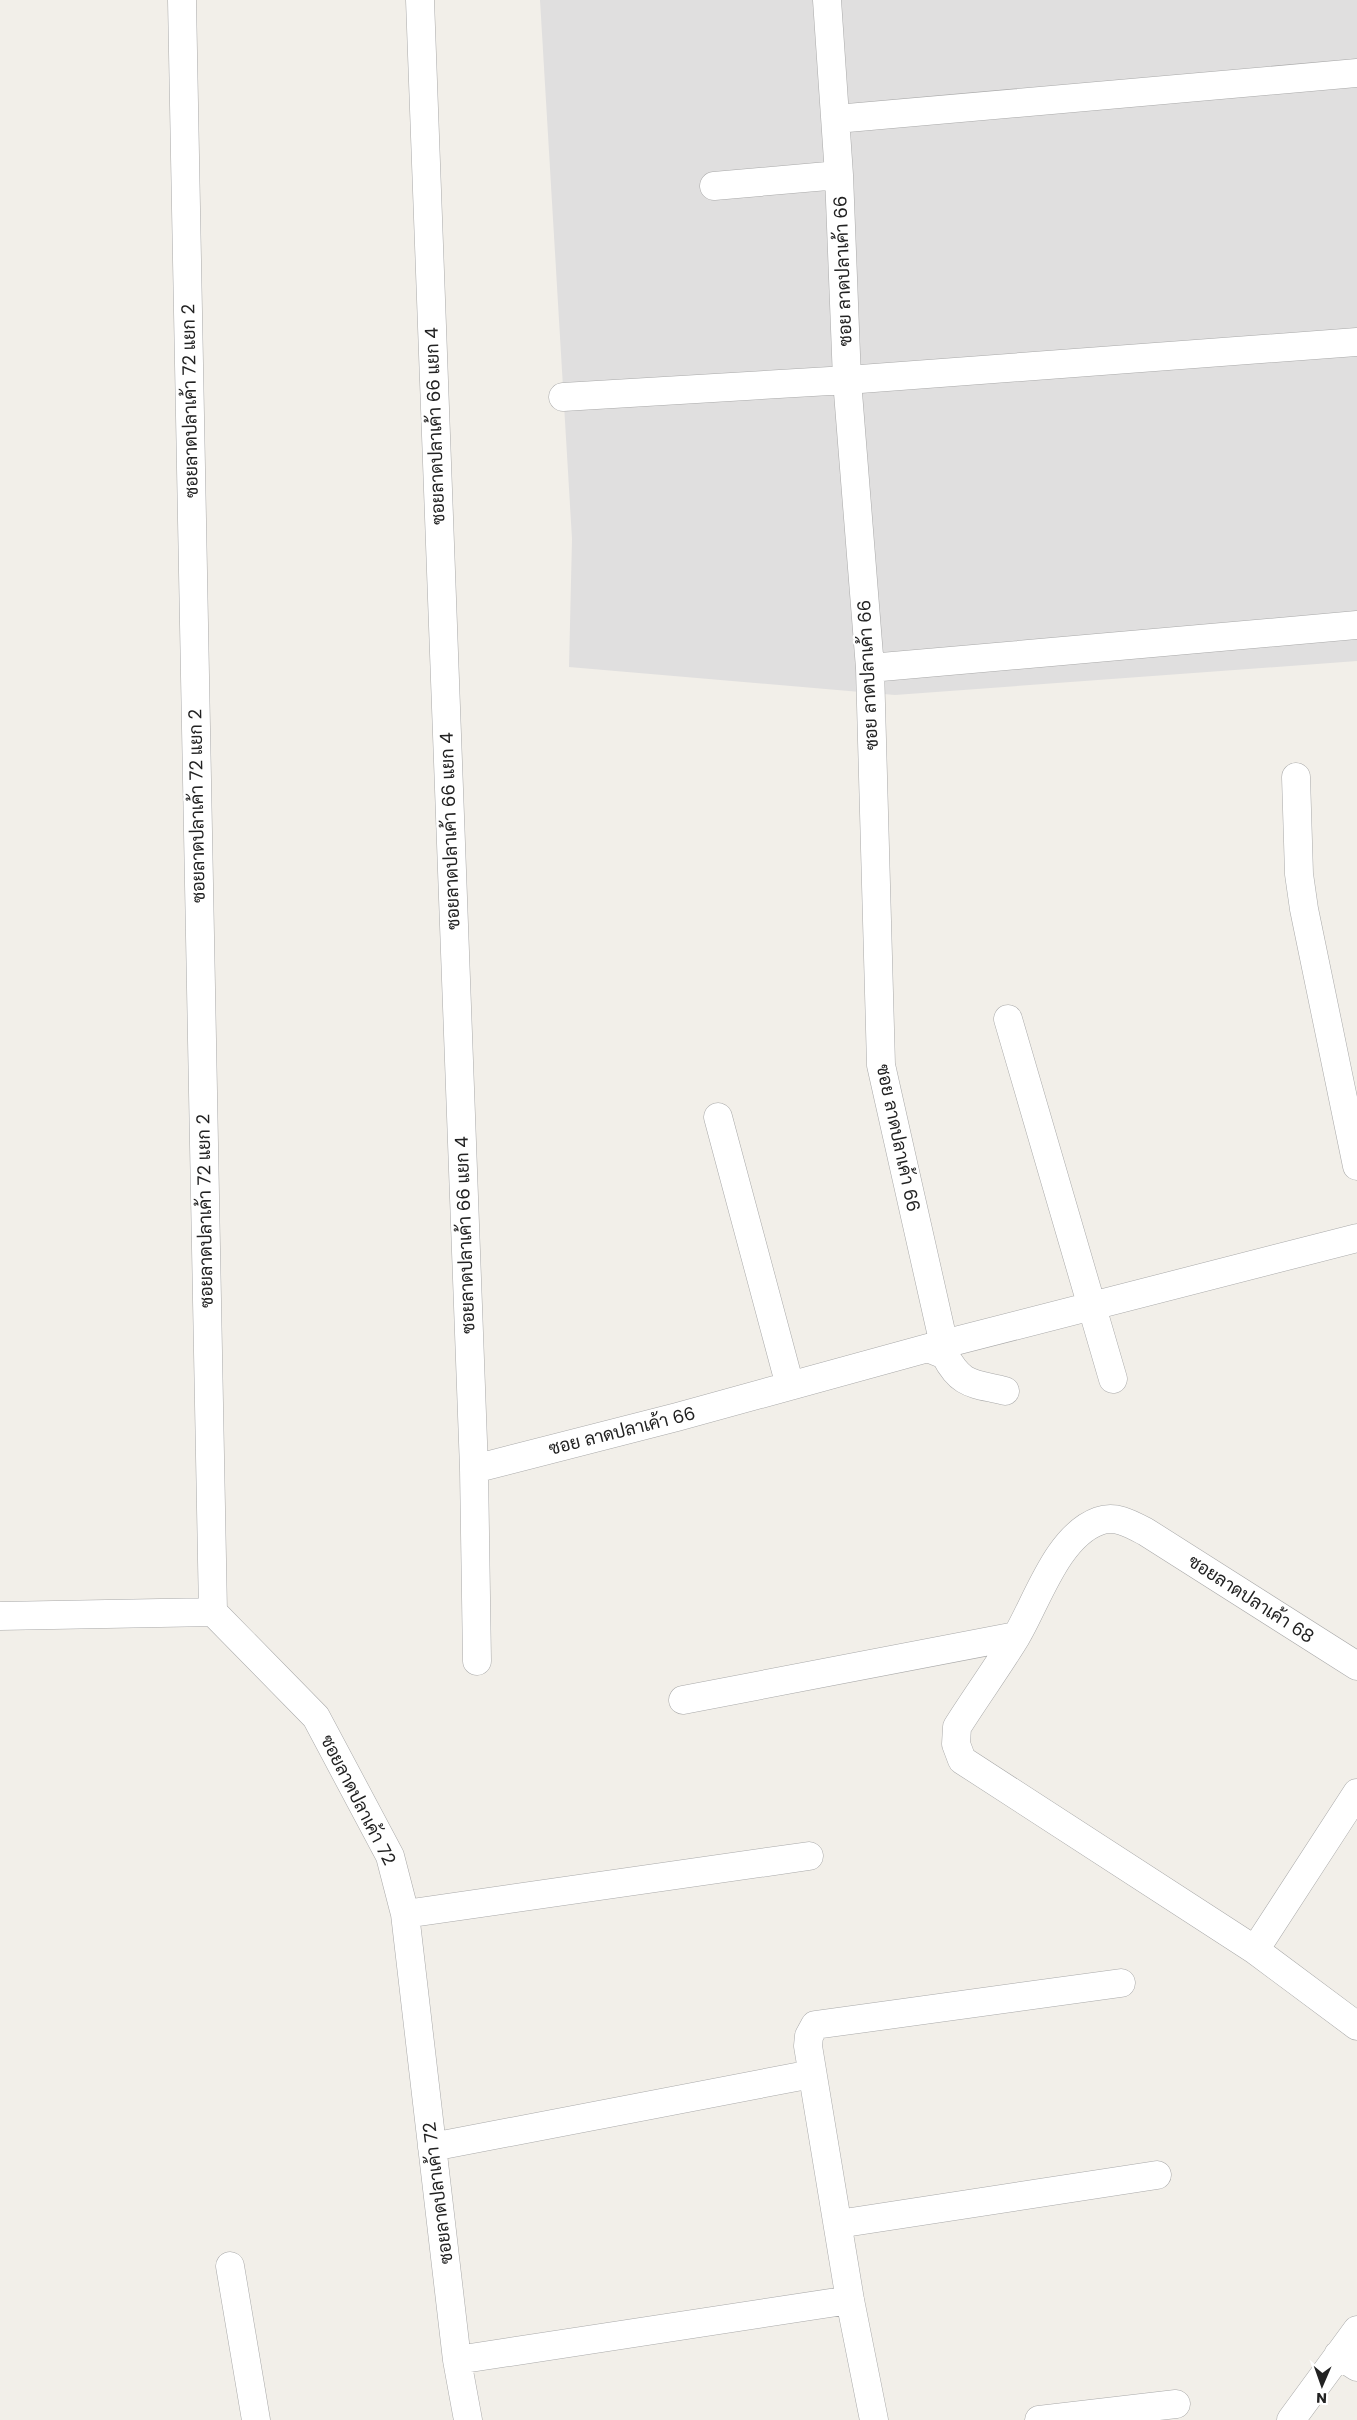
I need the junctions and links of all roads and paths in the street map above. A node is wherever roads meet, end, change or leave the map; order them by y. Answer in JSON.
{"nodes":[{"id":1,"x":182,"y":0,"type":"edge"},
{"id":2,"x":420,"y":0,"type":"edge"},
{"id":3,"x":827,"y":0,"type":"edge"},
{"id":4,"x":1357,"y":73,"type":"edge"},
{"id":5,"x":836,"y":119,"type":"junction"},
{"id":6,"x":839,"y":175,"type":"junction"},
{"id":7,"x":714,"y":186,"type":"dead end"},
{"id":8,"x":1357,"y":342,"type":"edge"},
{"id":9,"x":847,"y":380,"type":"junction"},
{"id":10,"x":563,"y":397,"type":"dead end"},
{"id":11,"x":1357,"y":625,"type":"edge"},
{"id":12,"x":870,"y":668,"type":"junction"},
{"id":13,"x":1296,"y":777,"type":"dead end"},
{"id":14,"x":1008,"y":1019,"type":"dead end"},
{"id":15,"x":718,"y":1117,"type":"dead end"},
{"id":16,"x":1357,"y":1166,"type":"edge"},
{"id":17,"x":1357,"y":1238,"type":"edge"},
{"id":18,"x":1090,"y":1307,"type":"junction"},
{"id":19,"x":936,"y":1346,"type":"junction"},
{"id":20,"x":1113,"y":1379,"type":"dead end"},
{"id":21,"x":790,"y":1386,"type":"junction"},
{"id":22,"x":1005,"y":1391,"type":"dead end"},
{"id":23,"x":474,"y":1469,"type":"junction"},
{"id":24,"x":213,"y":1612,"type":"junction"},
{"id":25,"x":0,"y":1616,"type":"edge"},
{"id":26,"x":1016,"y":1636,"type":"junction"},
{"id":27,"x":477,"y":1661,"type":"dead end"},
{"id":28,"x":1357,"y":1666,"type":"edge"},
{"id":29,"x":683,"y":1700,"type":"dead end"},
{"id":30,"x":1357,"y":1793,"type":"edge"},
{"id":31,"x":810,"y":1856,"type":"dead end"},
{"id":32,"x":405,"y":1914,"type":"junction"},
{"id":33,"x":1255,"y":1950,"type":"junction"},
{"id":34,"x":1121,"y":1983,"type":"dead end"},
{"id":35,"x":1357,"y":2026,"type":"edge"},
{"id":36,"x":812,"y":2074,"type":"junction"},
{"id":37,"x":432,"y":2147,"type":"junction"},
{"id":38,"x":1157,"y":2175,"type":"dead end"},
{"id":39,"x":838,"y":2224,"type":"junction"},
{"id":40,"x":230,"y":2266,"type":"dead end"},
{"id":41,"x":850,"y":2300,"type":"junction"},
{"id":42,"x":1357,"y":2330,"type":"edge"},
{"id":43,"x":457,"y":2360,"type":"junction"},
{"id":44,"x":1347,"y":2361,"type":"edge"},
{"id":45,"x":1176,"y":2404,"type":"dead end"},
{"id":46,"x":256,"y":2420,"type":"edge"},
{"id":47,"x":468,"y":2420,"type":"edge"},
{"id":48,"x":874,"y":2420,"type":"edge"},
{"id":49,"x":1039,"y":2420,"type":"edge"},
{"id":50,"x":1291,"y":2420,"type":"edge"}],
"edges":[{"from":1,"to":24,"type":"street","name":"ซอยลาดปลาเค้า 72 แยก 2"},
{"from":2,"to":23,"type":"street","name":"ซอยลาดปลาเค้า 66 แยก 4"},
{"from":3,"to":5,"type":"street","name":"ซอย ลาดปลาเค้า 66"},
{"from":4,"to":5,"type":"street"},
{"from":5,"to":6,"type":"street","name":"ซอย ลาดปลาเค้า 66"},
{"from":6,"to":7,"type":"street"},
{"from":6,"to":9,"type":"street","name":"ซอย ลาดปลาเค้า 66"},
{"from":8,"to":9,"type":"street"},
{"from":9,"to":10,"type":"street"},
{"from":9,"to":12,"type":"street","name":"ซอย ลาดปลาเค้า 66"},
{"from":11,"to":12,"type":"street"},
{"from":12,"to":19,"type":"street","name":"ซอย ลาดปลาเค้า 66"},
{"from":13,"to":16,"type":"street"},
{"from":14,"to":18,"type":"street"},
{"from":15,"to":21,"type":"street"},
{"from":17,"to":18,"type":"street","name":"ซอย ลาดปลาเค้า 66"},
{"from":18,"to":19,"type":"street","name":"ซอย ลาดปลาเค้า 66"},
{"from":18,"to":20,"type":"street"},
{"from":19,"to":21,"type":"street","name":"ซอย ลาดปลาเค้า 66"},
{"from":19,"to":22,"type":"street"},
{"from":21,"to":23,"type":"street","name":"ซอย ลาดปลาเค้า 66"},
{"from":23,"to":27,"type":"street","name":"ซอยลาดปลาเค้า 66 แยก 4"},
{"from":24,"to":25,"type":"street"},
{"from":24,"to":32,"type":"street","name":"ซอยลาดปลาเค้า 72"},
{"from":26,"to":28,"type":"street","name":"ซอยลาดปลาเค้า 68"},
{"from":26,"to":29,"type":"street"},
{"from":26,"to":33,"type":"street","name":"ซอยลาดปลาเค้า 68"},
{"from":30,"to":33,"type":"street"},
{"from":31,"to":32,"type":"street"},
{"from":32,"to":37,"type":"street","name":"ซอยลาดปลาเค้า 72"},
{"from":33,"to":35,"type":"street","name":"ซอยลาดปลาเค้า 68"},
{"from":34,"to":36,"type":"street"},
{"from":36,"to":37,"type":"street"},
{"from":36,"to":39,"type":"street"},
{"from":37,"to":43,"type":"street","name":"ซอยลาดปลาเค้า 72"},
{"from":38,"to":39,"type":"street"},
{"from":39,"to":41,"type":"street"},
{"from":40,"to":46,"type":"street"},
{"from":41,"to":43,"type":"street"},
{"from":41,"to":48,"type":"street"},
{"from":42,"to":44,"type":"street"},
{"from":43,"to":47,"type":"street","name":"ซอยลาดปลาเค้า 72"},
{"from":44,"to":50,"type":"street"},
{"from":45,"to":49,"type":"street"}]}
